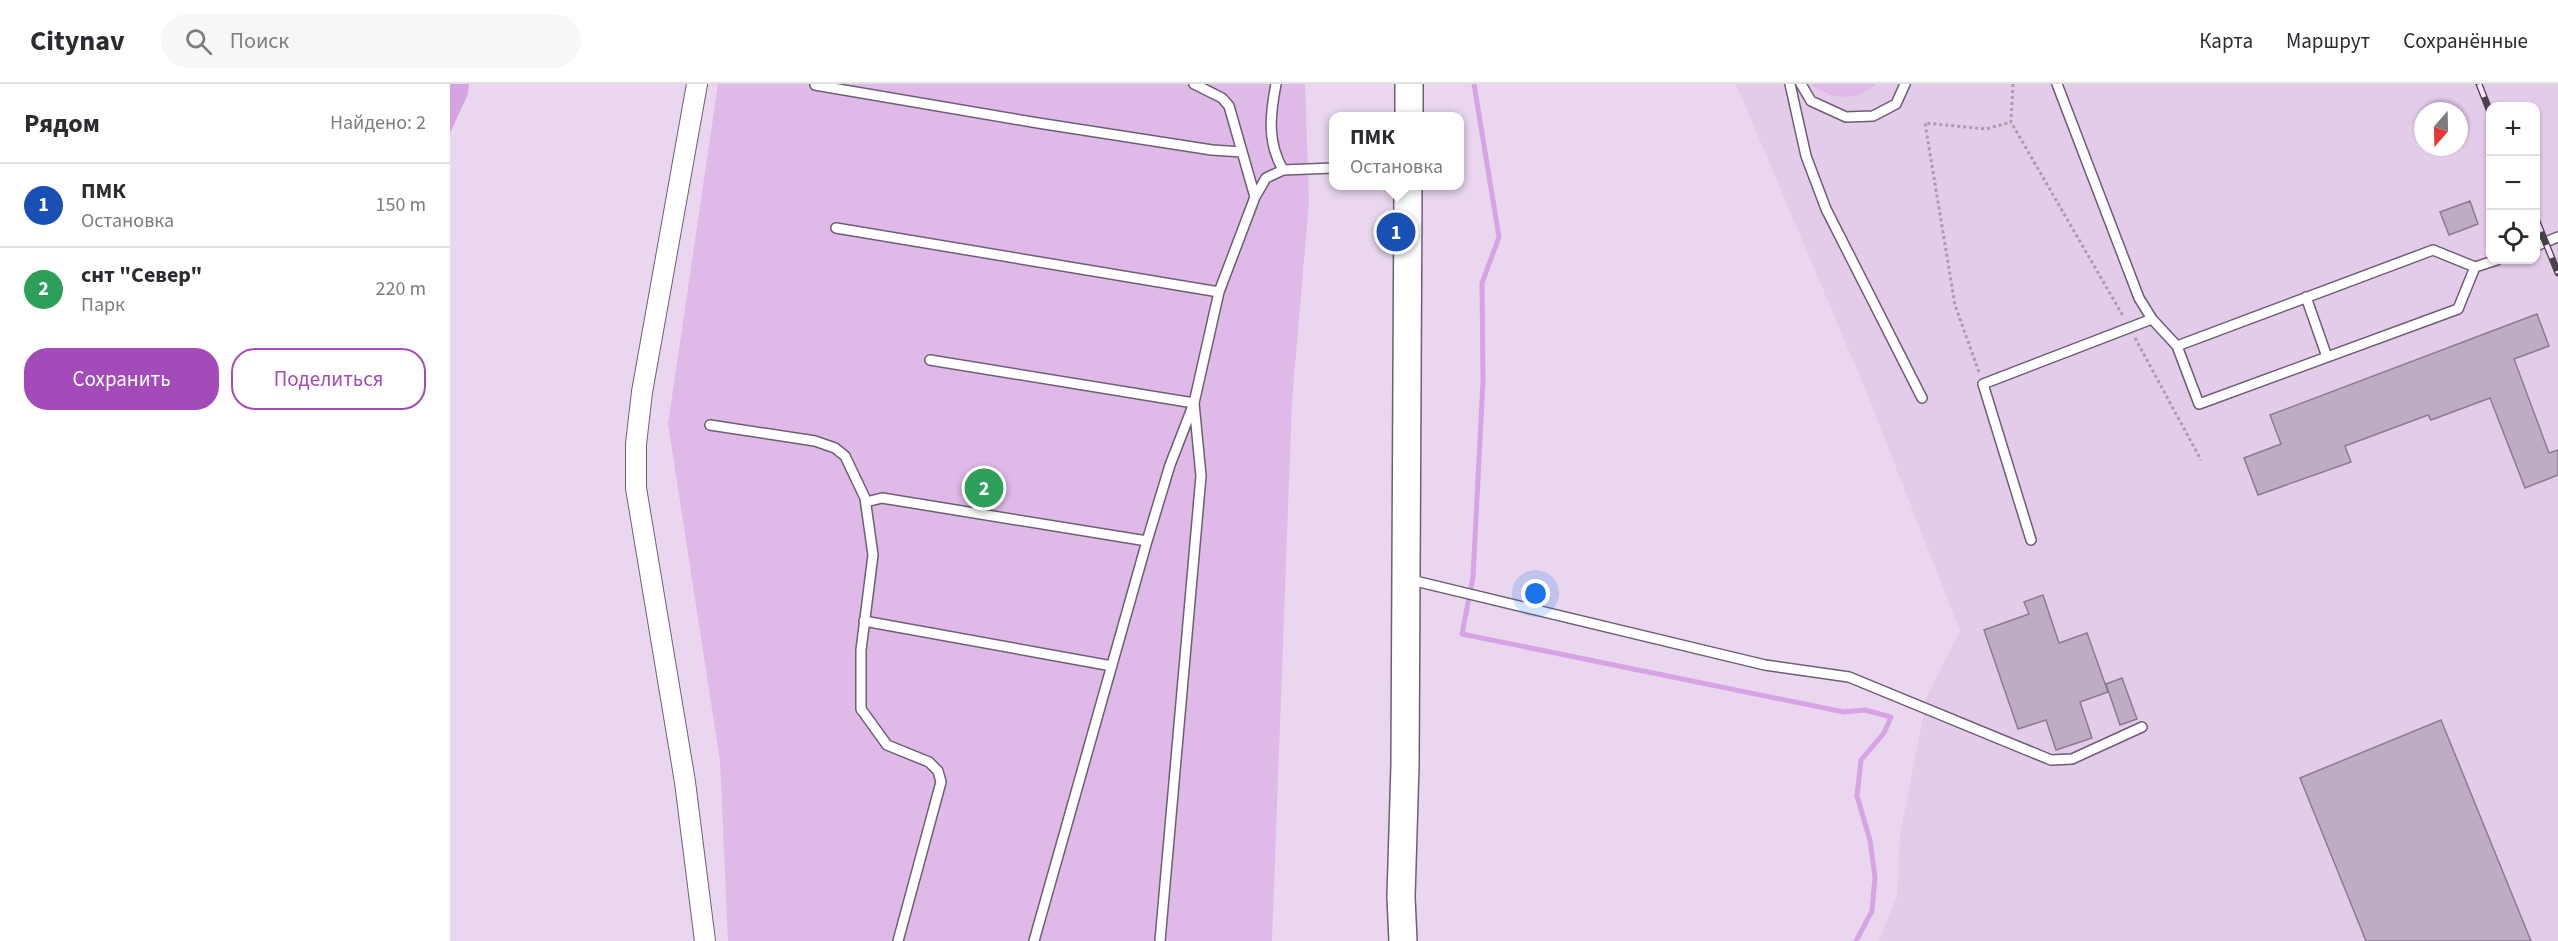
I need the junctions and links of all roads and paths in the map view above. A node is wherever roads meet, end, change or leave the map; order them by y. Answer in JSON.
{"nodes":[{"id":1,"x":697,"y":84,"type":"edge"},
{"id":2,"x":1194,"y":84,"type":"edge"},
{"id":3,"x":1276,"y":84,"type":"edge"},
{"id":4,"x":1409,"y":84,"type":"edge"},
{"id":5,"x":1790,"y":84,"type":"edge"},
{"id":6,"x":1801,"y":84,"type":"edge"},
{"id":7,"x":1905,"y":84,"type":"edge"},
{"id":8,"x":2013,"y":84,"type":"edge"},
{"id":9,"x":2057,"y":84,"type":"edge"},
{"id":10,"x":816,"y":85,"type":"edge"},
{"id":11,"x":1409,"y":112,"type":"edge"},
{"id":12,"x":2011,"y":122,"type":"junction"},
{"id":13,"x":1242,"y":152,"type":"junction"},
{"id":14,"x":1329,"y":168,"type":"edge"},
{"id":15,"x":1283,"y":170,"type":"junction"},
{"id":16,"x":1408,"y":190,"type":"edge"},
{"id":17,"x":1255,"y":197,"type":"junction"},
{"id":18,"x":836,"y":228,"type":"dead end"},
{"id":19,"x":2558,"y":237,"type":"edge"},
{"id":20,"x":2540,"y":244,"type":"edge"},
{"id":21,"x":2486,"y":264,"type":"edge"},
{"id":22,"x":2475,"y":267,"type":"junction"},
{"id":23,"x":1219,"y":292,"type":"junction"},
{"id":24,"x":2306,"y":297,"type":"junction"},
{"id":25,"x":2152,"y":320,"type":"junction"},
{"id":26,"x":2131,"y":329,"type":"junction"},
{"id":27,"x":2177,"y":346,"type":"junction"},
{"id":28,"x":2327,"y":357,"type":"junction"},
{"id":29,"x":930,"y":360,"type":"dead end"},
{"id":30,"x":1983,"y":384,"type":"junction"},
{"id":31,"x":1922,"y":399,"type":"dead end"},
{"id":32,"x":1194,"y":403,"type":"junction"},
{"id":33,"x":710,"y":425,"type":"dead end"},
{"id":34,"x":2201,"y":460,"type":"dead end"},
{"id":35,"x":866,"y":502,"type":"junction"},
{"id":36,"x":2031,"y":540,"type":"dead end"},
{"id":37,"x":1147,"y":541,"type":"junction"},
{"id":38,"x":1406,"y":579,"type":"junction"},
{"id":39,"x":864,"y":621,"type":"junction"},
{"id":40,"x":1112,"y":666,"type":"junction"},
{"id":41,"x":2142,"y":727,"type":"dead end"},
{"id":42,"x":705,"y":941,"type":"edge"},
{"id":43,"x":898,"y":941,"type":"edge"},
{"id":44,"x":1034,"y":941,"type":"edge"},
{"id":45,"x":1160,"y":941,"type":"edge"},
{"id":46,"x":1403,"y":941,"type":"edge"}],
"edges":[{"from":1,"to":42,"type":"street"},
{"from":2,"to":13,"type":"lane"},
{"from":3,"to":15,"type":"lane"},
{"from":4,"to":11,"type":"street"},
{"from":5,"to":31,"type":"lane"},
{"from":6,"to":7,"type":"lane"},
{"from":8,"to":12,"type":"path"},
{"from":9,"to":25,"type":"lane"},
{"from":10,"to":13,"type":"lane"},
{"from":12,"to":26,"type":"path"},
{"from":12,"to":30,"type":"path"},
{"from":13,"to":17,"type":"lane"},
{"from":14,"to":15,"type":"lane"},
{"from":15,"to":17,"type":"lane"},
{"from":16,"to":38,"type":"street"},
{"from":17,"to":23,"type":"lane"},
{"from":18,"to":23,"type":"lane"},
{"from":19,"to":20,"type":"lane"},
{"from":21,"to":22,"type":"lane"},
{"from":22,"to":24,"type":"lane"},
{"from":22,"to":28,"type":"lane"},
{"from":23,"to":32,"type":"lane"},
{"from":24,"to":27,"type":"lane"},
{"from":24,"to":28,"type":"lane"},
{"from":25,"to":26,"type":"lane"},
{"from":25,"to":27,"type":"lane"},
{"from":26,"to":30,"type":"lane"},
{"from":26,"to":34,"type":"path"},
{"from":27,"to":28,"type":"lane"},
{"from":29,"to":32,"type":"lane"},
{"from":30,"to":36,"type":"lane"},
{"from":32,"to":37,"type":"lane"},
{"from":32,"to":45,"type":"lane"},
{"from":33,"to":35,"type":"lane"},
{"from":35,"to":37,"type":"lane"},
{"from":35,"to":39,"type":"lane"},
{"from":37,"to":40,"type":"lane"},
{"from":38,"to":41,"type":"lane"},
{"from":38,"to":46,"type":"street"},
{"from":39,"to":40,"type":"lane"},
{"from":39,"to":43,"type":"lane"},
{"from":40,"to":44,"type":"lane"}]}
